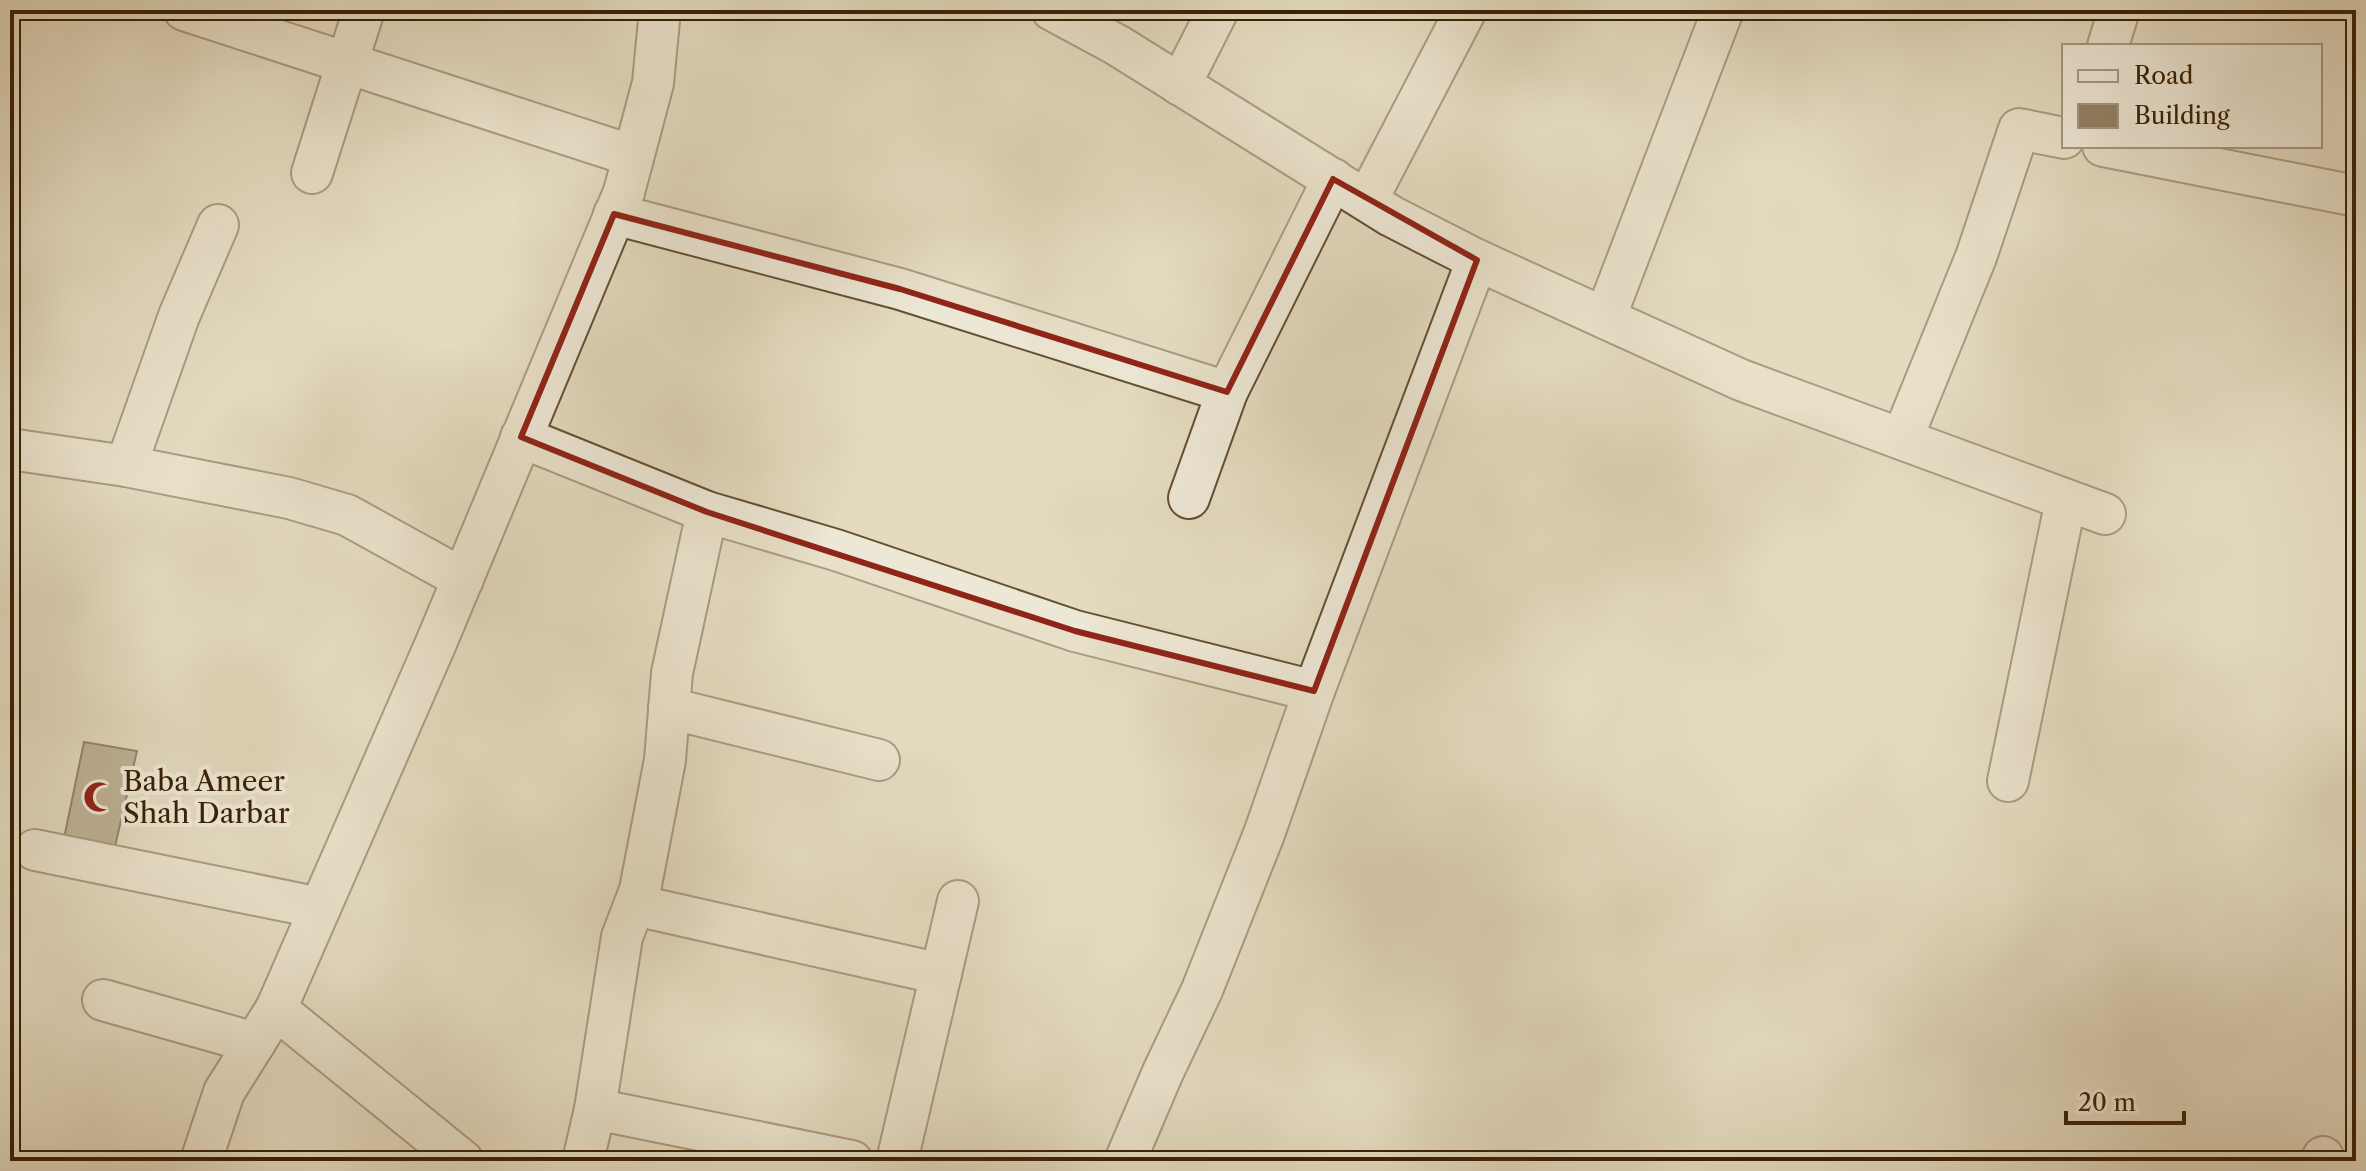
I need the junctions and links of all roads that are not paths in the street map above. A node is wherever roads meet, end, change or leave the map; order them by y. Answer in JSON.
{"nodes":[{"id":1,"x":184,"y":10,"type":"edge"},
{"id":2,"x":364,"y":10,"type":"edge"},
{"id":3,"x":660,"y":10,"type":"edge"},
{"id":4,"x":1052,"y":10,"type":"edge"},
{"id":5,"x":1218,"y":10,"type":"edge"},
{"id":6,"x":1466,"y":10,"type":"edge"},
{"id":7,"x":1723,"y":10,"type":"edge"},
{"id":8,"x":2119,"y":10,"type":"edge"},
{"id":9,"x":2109,"y":44,"type":"edge"},
{"id":10,"x":349,"y":63,"type":"junction"},
{"id":11,"x":1180,"y":85,"type":"junction"},
{"id":12,"x":2062,"y":138,"type":"edge"},
{"id":13,"x":2113,"y":148,"type":"edge"},
{"id":14,"x":633,"y":156,"type":"junction"},
{"id":15,"x":312,"y":173,"type":"dead end"},
{"id":16,"x":1333,"y":179,"type":"junction"},
{"id":17,"x":2356,"y":196,"type":"edge"},
{"id":18,"x":1367,"y":200,"type":"junction"},
{"id":19,"x":614,"y":214,"type":"junction"},
{"id":20,"x":218,"y":225,"type":"dead end"},
{"id":21,"x":1477,"y":260,"type":"junction"},
{"id":22,"x":1605,"y":318,"type":"junction"},
{"id":23,"x":1227,"y":392,"type":"junction"},
{"id":24,"x":521,"y":437,"type":"junction"},
{"id":25,"x":1902,"y":439,"type":"junction"},
{"id":26,"x":10,"y":449,"type":"edge"},
{"id":27,"x":126,"y":466,"type":"junction"},
{"id":28,"x":1189,"y":498,"type":"dead end"},
{"id":29,"x":2066,"y":500,"type":"junction"},
{"id":30,"x":707,"y":512,"type":"junction"},
{"id":31,"x":2105,"y":514,"type":"dead end"},
{"id":32,"x":463,"y":579,"type":"junction"},
{"id":33,"x":1314,"y":691,"type":"junction"},
{"id":34,"x":669,"y":708,"type":"junction"},
{"id":35,"x":879,"y":760,"type":"dead end"},
{"id":36,"x":2008,"y":781,"type":"dead end"},
{"id":37,"x":35,"y":850,"type":"dead end"},
{"id":38,"x":958,"y":901,"type":"dead end"},
{"id":39,"x":635,"y":905,"type":"junction"},
{"id":40,"x":320,"y":908,"type":"junction"},
{"id":41,"x":941,"y":974,"type":"junction"},
{"id":42,"x":103,"y":1000,"type":"dead end"},
{"id":43,"x":276,"y":1009,"type":"junction"},
{"id":44,"x":255,"y":1043,"type":"junction"},
{"id":45,"x":595,"y":1109,"type":"junction"},
{"id":46,"x":201,"y":1161,"type":"edge"},
{"id":47,"x":463,"y":1161,"type":"edge"},
{"id":48,"x":583,"y":1161,"type":"edge"},
{"id":49,"x":852,"y":1161,"type":"edge"},
{"id":50,"x":897,"y":1161,"type":"edge"},
{"id":51,"x":1125,"y":1161,"type":"edge"}],
"edges":[{"from":1,"to":10,"type":"street"},
{"from":2,"to":10,"type":"street"},
{"from":3,"to":14,"type":"street"},
{"from":4,"to":11,"type":"street"},
{"from":5,"to":11,"type":"street"},
{"from":6,"to":18,"type":"street"},
{"from":7,"to":22,"type":"street"},
{"from":8,"to":9,"type":"street"},
{"from":10,"to":14,"type":"street"},
{"from":10,"to":15,"type":"street"},
{"from":11,"to":16,"type":"street"},
{"from":12,"to":25,"type":"street"},
{"from":13,"to":17,"type":"street"},
{"from":14,"to":19,"type":"street"},
{"from":16,"to":18,"type":"street"},
{"from":16,"to":23,"type":"street"},
{"from":18,"to":21,"type":"street"},
{"from":19,"to":23,"type":"street"},
{"from":19,"to":24,"type":"street"},
{"from":20,"to":27,"type":"street"},
{"from":21,"to":22,"type":"street"},
{"from":21,"to":33,"type":"street"},
{"from":22,"to":25,"type":"street"},
{"from":23,"to":28,"type":"street"},
{"from":24,"to":30,"type":"street"},
{"from":24,"to":32,"type":"street"},
{"from":25,"to":29,"type":"street"},
{"from":26,"to":27,"type":"street"},
{"from":27,"to":32,"type":"street"},
{"from":29,"to":31,"type":"street"},
{"from":29,"to":36,"type":"street"},
{"from":30,"to":33,"type":"street"},
{"from":30,"to":34,"type":"street"},
{"from":32,"to":40,"type":"street"},
{"from":33,"to":51,"type":"street"},
{"from":34,"to":35,"type":"street"},
{"from":34,"to":39,"type":"street"},
{"from":37,"to":40,"type":"street"},
{"from":38,"to":41,"type":"street"},
{"from":39,"to":41,"type":"street"},
{"from":39,"to":45,"type":"street"},
{"from":40,"to":43,"type":"street"},
{"from":41,"to":50,"type":"street"},
{"from":42,"to":44,"type":"street"},
{"from":43,"to":44,"type":"street"},
{"from":43,"to":47,"type":"street"},
{"from":44,"to":46,"type":"street"},
{"from":45,"to":48,"type":"street"},
{"from":45,"to":49,"type":"street"}]}
